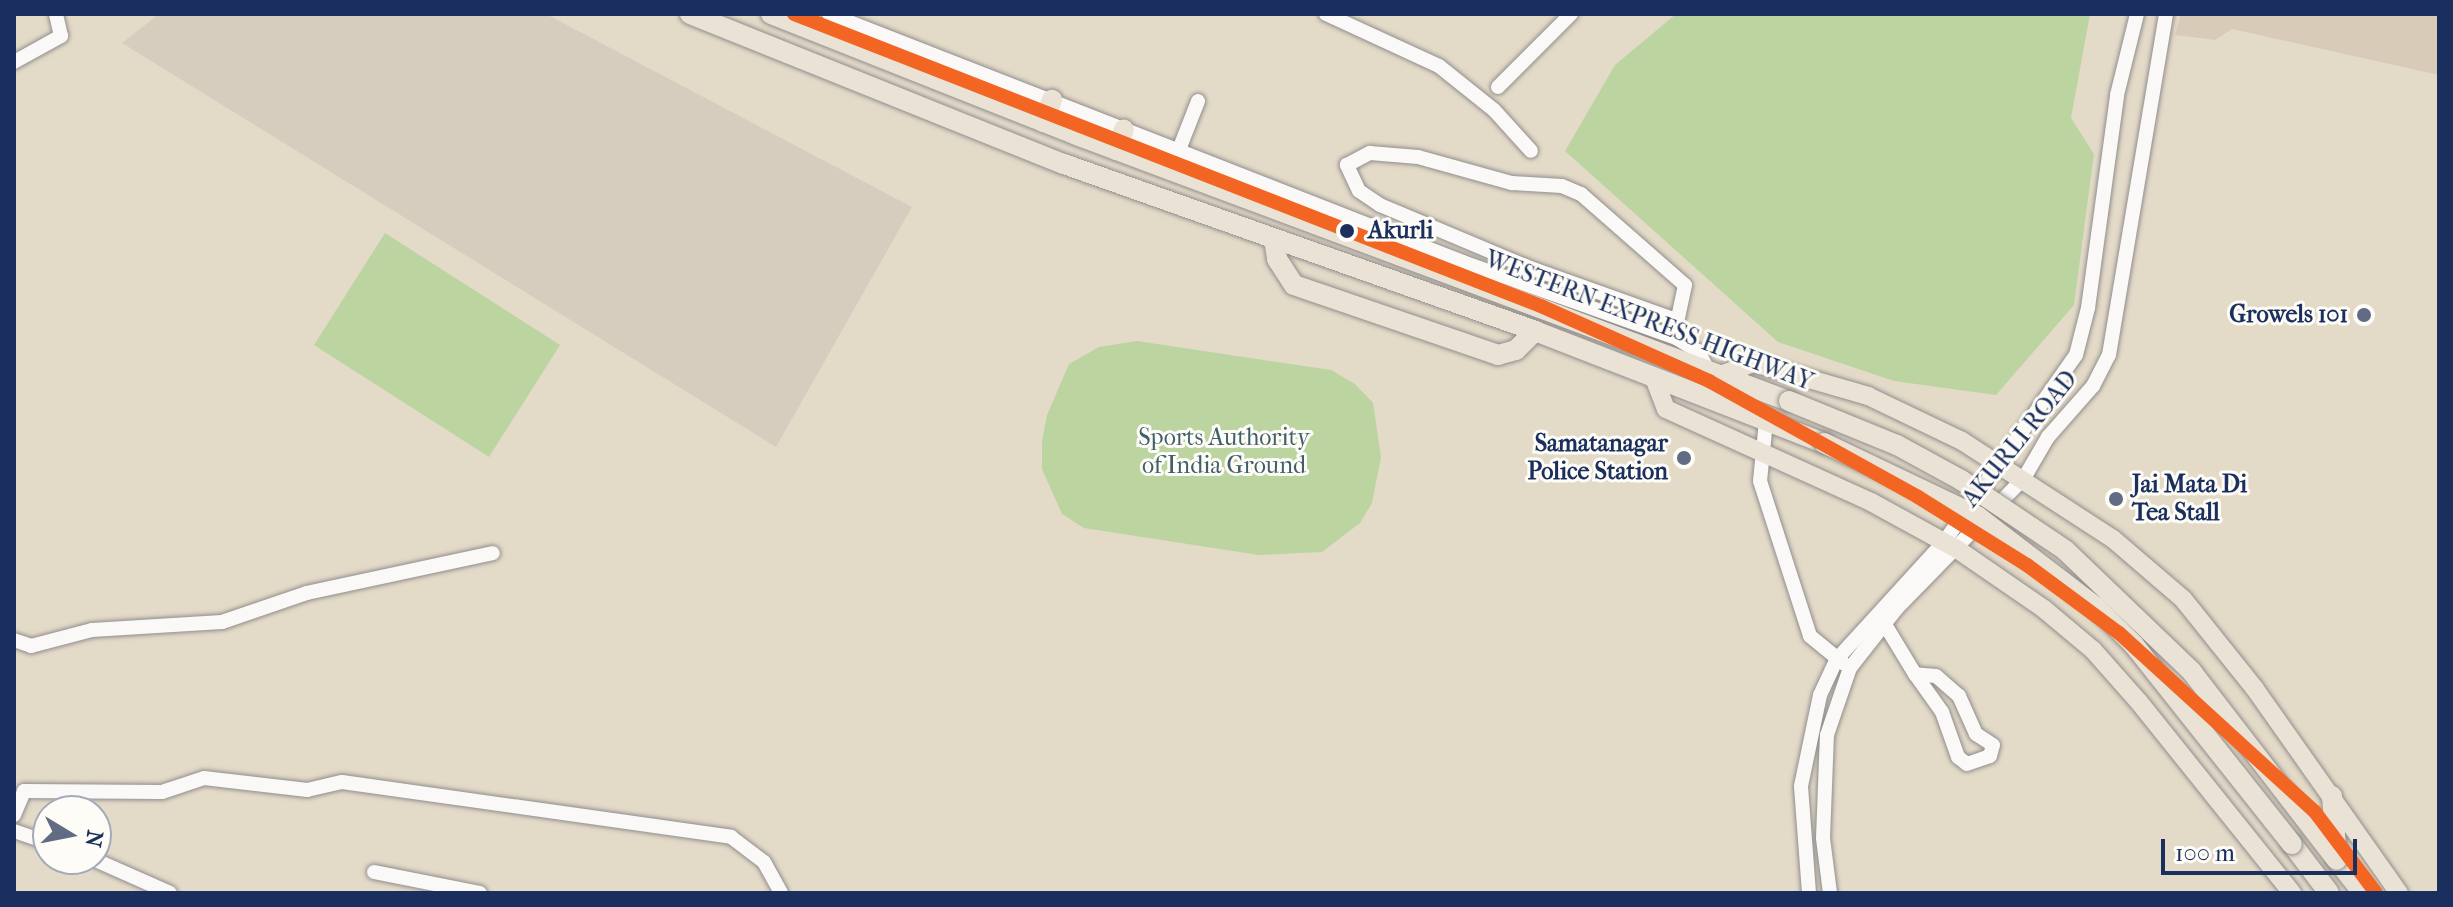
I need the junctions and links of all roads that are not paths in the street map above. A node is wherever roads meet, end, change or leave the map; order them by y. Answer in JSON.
{"nodes":[{"id":1,"x":56,"y":14,"type":"edge"},
{"id":2,"x":690,"y":14,"type":"edge"},
{"id":3,"x":771,"y":14,"type":"edge"},
{"id":4,"x":829,"y":14,"type":"edge"},
{"id":5,"x":1326,"y":14,"type":"edge"},
{"id":6,"x":2137,"y":14,"type":"edge"},
{"id":7,"x":2166,"y":14,"type":"edge"},
{"id":8,"x":1561,"y":17,"type":"edge"},
{"id":9,"x":14,"y":62,"type":"edge"},
{"id":10,"x":1498,"y":87,"type":"dead end"},
{"id":11,"x":1052,"y":100,"type":"junction"},
{"id":12,"x":1198,"y":101,"type":"dead end"},
{"id":13,"x":1043,"y":122,"type":"junction"},
{"id":14,"x":1124,"y":129,"type":"junction"},
{"id":15,"x":1178,"y":149,"type":"junction"},
{"id":16,"x":1116,"y":150,"type":"junction"},
{"id":17,"x":1531,"y":151,"type":"dead end"},
{"id":18,"x":1171,"y":170,"type":"junction"},
{"id":19,"x":1274,"y":239,"type":"junction"},
{"id":20,"x":1522,"y":272,"type":"junction"},
{"id":21,"x":1424,"y":292,"type":"junction"},
{"id":22,"x":1411,"y":325,"type":"junction"},
{"id":23,"x":1535,"y":331,"type":"junction"},
{"id":24,"x":1675,"y":339,"type":"junction"},
{"id":25,"x":1715,"y":371,"type":"junction"},
{"id":26,"x":1654,"y":378,"type":"junction"},
{"id":27,"x":1766,"y":421,"type":"junction"},
{"id":28,"x":1763,"y":451,"type":"junction"},
{"id":29,"x":2000,"y":464,"type":"junction"},
{"id":30,"x":2024,"y":478,"type":"junction"},
{"id":31,"x":1951,"y":546,"type":"junction"},
{"id":32,"x":493,"y":553,"type":"dead end"},
{"id":33,"x":1884,"y":623,"type":"junction"},
{"id":34,"x":14,"y":640,"type":"edge"},
{"id":35,"x":1837,"y":659,"type":"junction"},
{"id":36,"x":1850,"y":668,"type":"junction"},
{"id":37,"x":1915,"y":674,"type":"junction"},
{"id":38,"x":2332,"y":796,"type":"junction"},
{"id":39,"x":14,"y":815,"type":"edge"},
{"id":40,"x":2337,"y":860,"type":"junction"},
{"id":41,"x":112,"y":867,"type":"edge"},
{"id":42,"x":374,"y":872,"type":"dead end"},
{"id":43,"x":170,"y":893,"type":"edge"},
{"id":44,"x":480,"y":893,"type":"edge"},
{"id":45,"x":781,"y":893,"type":"edge"},
{"id":46,"x":1809,"y":893,"type":"edge"},
{"id":47,"x":1830,"y":893,"type":"edge"},
{"id":48,"x":2292,"y":893,"type":"edge"},
{"id":49,"x":2329,"y":893,"type":"edge"},
{"id":50,"x":2363,"y":893,"type":"edge"},
{"id":51,"x":2399,"y":893,"type":"edge"}],
"edges":[{"from":1,"to":9,"type":"street"},
{"from":2,"to":19,"type":"highway"},
{"from":3,"to":13,"type":"highway","name":"WESTERN EXPRESS HIGHWAY"},
{"from":4,"to":11,"type":"street"},
{"from":5,"to":17,"type":"street"},
{"from":6,"to":29,"type":"street","name":"AKURLI ROAD"},
{"from":7,"to":30,"type":"street","name":"AKURLI ROAD"},
{"from":8,"to":10,"type":"street"},
{"from":11,"to":13,"type":"highway"},
{"from":11,"to":14,"type":"street"},
{"from":12,"to":15,"type":"street"},
{"from":13,"to":16,"type":"highway","name":"WESTERN EXPRESS HIGHWAY"},
{"from":14,"to":15,"type":"street"},
{"from":14,"to":16,"type":"highway"},
{"from":15,"to":18,"type":"street"},
{"from":15,"to":20,"type":"street"},
{"from":16,"to":18,"type":"highway","name":"WESTERN EXPRESS HIGHWAY"},
{"from":18,"to":24,"type":"highway","name":"WESTERN EXPRESS HIGHWAY"},
{"from":19,"to":21,"type":"highway"},
{"from":19,"to":22,"type":"highway"},
{"from":20,"to":24,"type":"street"},
{"from":20,"to":24,"type":"street"},
{"from":21,"to":22,"type":"highway"},
{"from":21,"to":23,"type":"highway"},
{"from":22,"to":23,"type":"highway"},
{"from":23,"to":26,"type":"highway"},
{"from":24,"to":25,"type":"highway","name":"WESTERN EXPRESS HIGHWAY"},
{"from":25,"to":29,"type":"main road"},
{"from":25,"to":40,"type":"highway","name":"WESTERN EXPRESS HIGHWAY","bridge":true},
{"from":26,"to":27,"type":"highway"},
{"from":26,"to":28,"type":"main road"},
{"from":27,"to":28,"type":"street"},
{"from":27,"to":49,"type":"highway","bridge":true},
{"from":28,"to":31,"type":"main road"},
{"from":28,"to":35,"type":"street"},
{"from":29,"to":30,"type":"main road"},
{"from":29,"to":31,"type":"street","name":"AKURLI ROAD"},
{"from":30,"to":31,"type":"street","name":"AKURLI ROAD"},
{"from":30,"to":38,"type":"main road"},
{"from":31,"to":33,"type":"street","name":"AKURLI ROAD"},
{"from":31,"to":35,"type":"street","name":"AKURLI ROAD"},
{"from":31,"to":48,"type":"main road"},
{"from":32,"to":34,"type":"street"},
{"from":33,"to":36,"type":"street","name":"AKURLI ROAD"},
{"from":33,"to":37,"type":"street"},
{"from":35,"to":36,"type":"street"},
{"from":35,"to":46,"type":"street","name":"AKURLI ROAD"},
{"from":36,"to":47,"type":"street","name":"AKURLI ROAD"},
{"from":37,"to":37,"type":"street"},
{"from":38,"to":40,"type":"highway"},
{"from":38,"to":51,"type":"main road"},
{"from":39,"to":45,"type":"street"},
{"from":40,"to":50,"type":"highway","name":"WESTERN EXPRESS HIGHWAY"},
{"from":41,"to":43,"type":"street"},
{"from":42,"to":44,"type":"street"}]}
